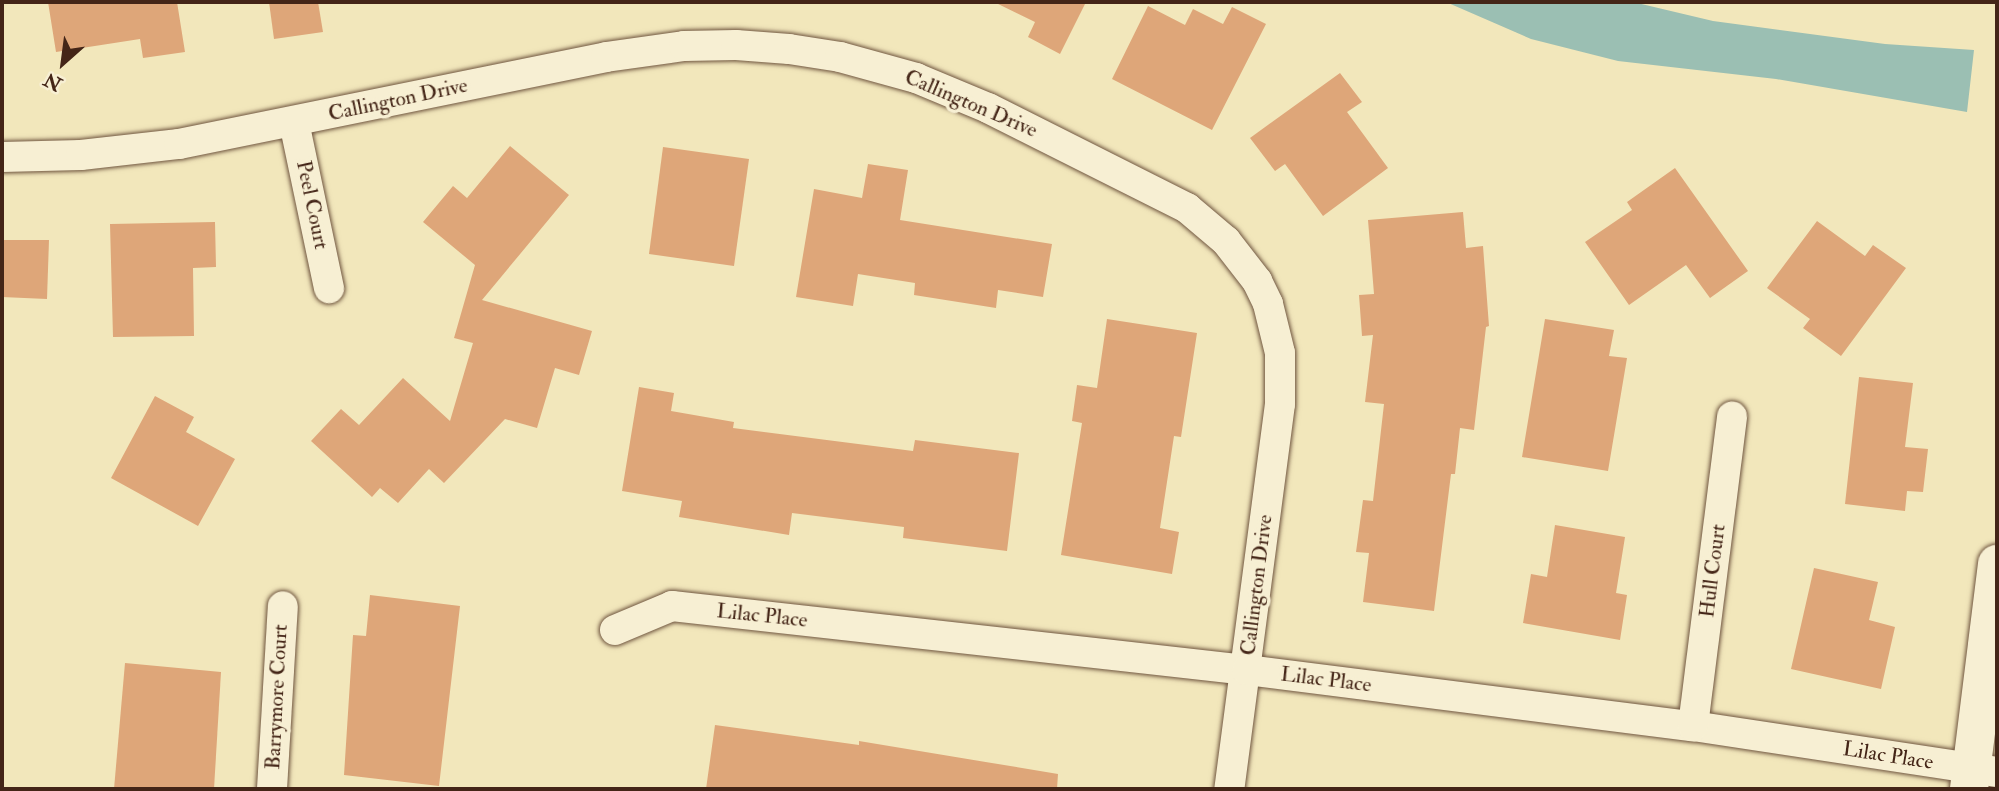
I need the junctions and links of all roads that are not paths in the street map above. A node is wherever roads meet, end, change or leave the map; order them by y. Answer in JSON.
{"nodes":[{"id":1,"x":295,"y":122,"type":"junction"},
{"id":2,"x":2,"y":157,"type":"edge"},
{"id":3,"x":329,"y":288,"type":"dead end"},
{"id":4,"x":1732,"y":415,"type":"dead end"},
{"id":5,"x":1997,"y":564,"type":"edge"},
{"id":6,"x":283,"y":606,"type":"dead end"},
{"id":7,"x":615,"y":630,"type":"dead end"},
{"id":8,"x":1247,"y":670,"type":"junction"},
{"id":9,"x":1693,"y":726,"type":"junction"},
{"id":10,"x":1980,"y":777,"type":"edge"},
{"id":11,"x":272,"y":789,"type":"edge"},
{"id":12,"x":1229,"y":789,"type":"edge"}],
"edges":[{"from":1,"to":2,"type":"street","name":"Callington Drive"},
{"from":1,"to":3,"type":"street","name":"Peel Court"},
{"from":1,"to":8,"type":"street","name":"Callington Drive"},
{"from":4,"to":9,"type":"street","name":"Hull Court"},
{"from":5,"to":10,"type":"street"},
{"from":6,"to":11,"type":"street","name":"Barrymore Court"},
{"from":7,"to":8,"type":"street","name":"Lilac Place"},
{"from":8,"to":9,"type":"street","name":"Lilac Place"},
{"from":8,"to":12,"type":"street","name":"Callington Drive"},
{"from":9,"to":10,"type":"street","name":"Lilac Place"}]}
